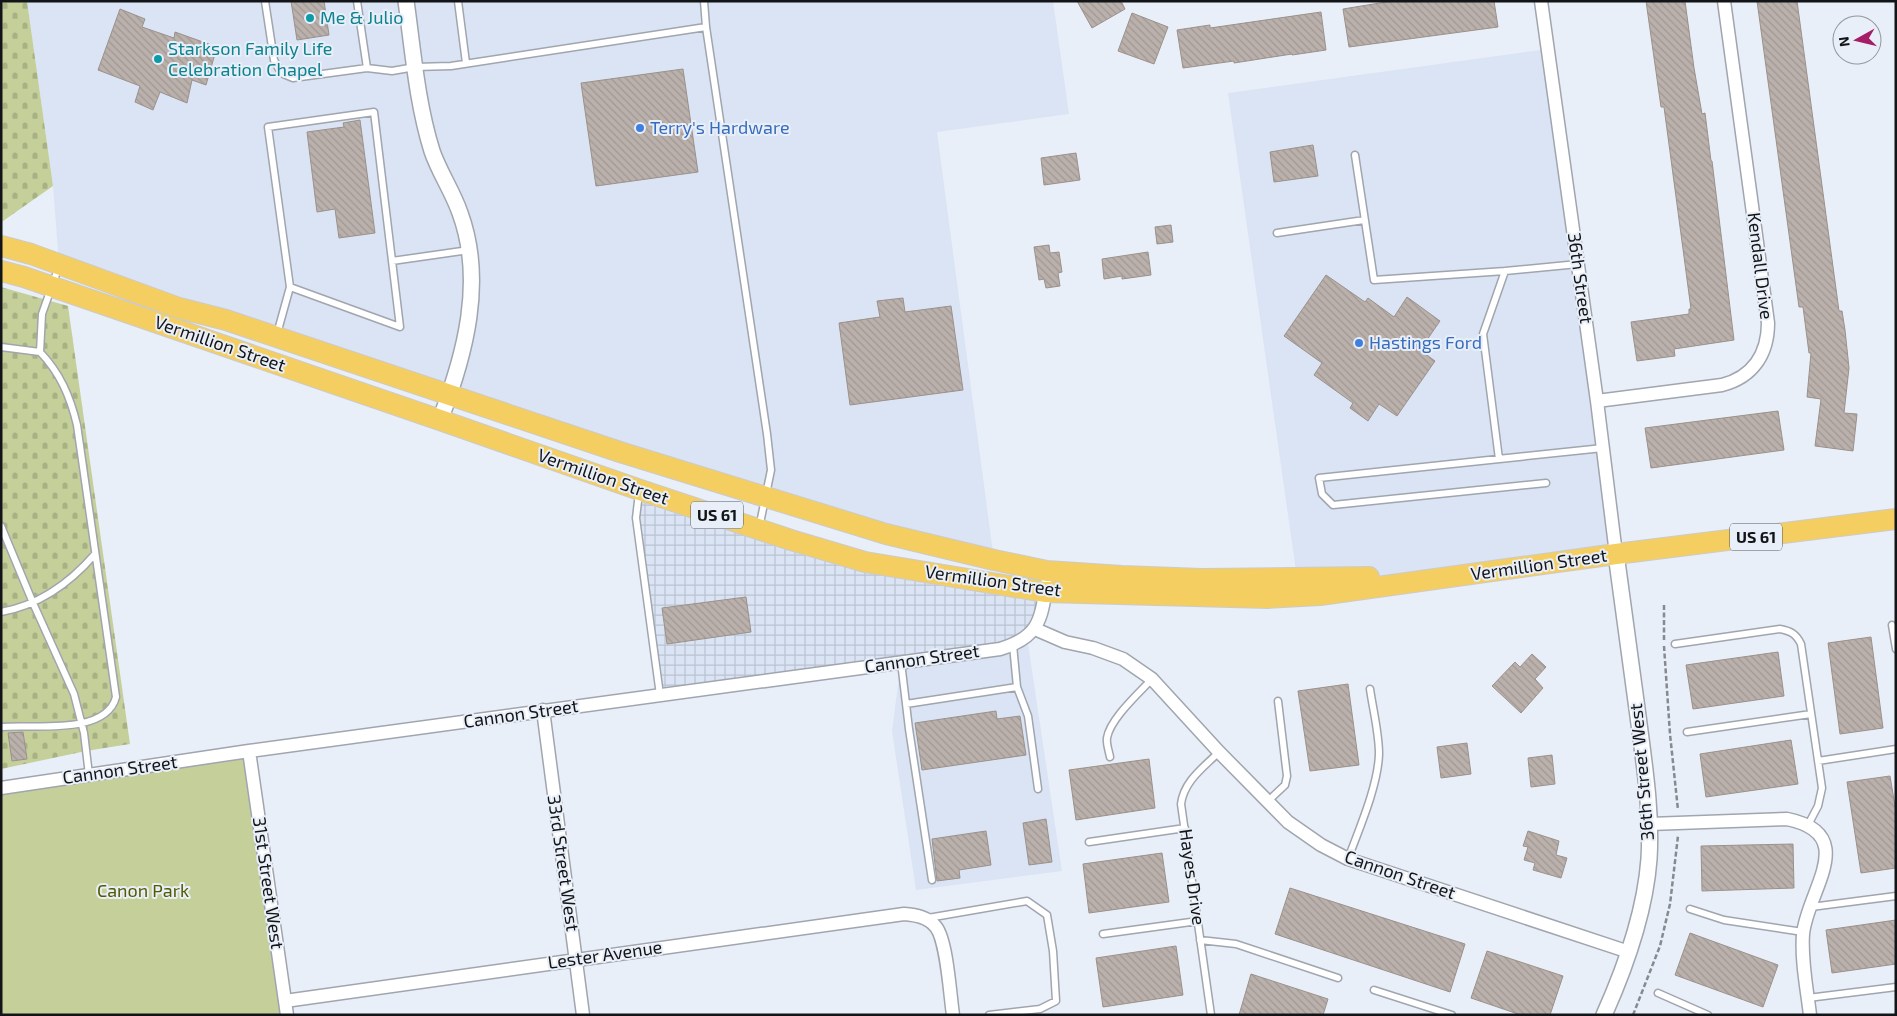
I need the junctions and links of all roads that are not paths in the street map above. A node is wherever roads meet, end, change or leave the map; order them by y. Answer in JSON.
{"nodes":[{"id":1,"x":265,"y":1,"type":"edge"},
{"id":2,"x":356,"y":1,"type":"edge"},
{"id":3,"x":406,"y":1,"type":"edge"},
{"id":4,"x":458,"y":1,"type":"edge"},
{"id":5,"x":704,"y":1,"type":"edge"},
{"id":6,"x":1541,"y":1,"type":"edge"},
{"id":7,"x":1724,"y":1,"type":"edge"},
{"id":8,"x":706,"y":27,"type":"junction"},
{"id":9,"x":466,"y":64,"type":"junction"},
{"id":10,"x":415,"y":67,"type":"junction"},
{"id":11,"x":366,"y":68,"type":"junction"},
{"id":12,"x":1355,"y":155,"type":"dead end"},
{"id":13,"x":1364,"y":220,"type":"junction"},
{"id":14,"x":1277,"y":233,"type":"dead end"},
{"id":15,"x":1,"y":246,"type":"edge"},
{"id":16,"x":470,"y":250,"type":"junction"},
{"id":17,"x":392,"y":261,"type":"junction"},
{"id":18,"x":59,"y":264,"type":"junction"},
{"id":19,"x":1578,"y":264,"type":"junction"},
{"id":20,"x":1,"y":272,"type":"edge"},
{"id":21,"x":1505,"y":272,"type":"junction"},
{"id":22,"x":52,"y":287,"type":"junction"},
{"id":23,"x":290,"y":288,"type":"junction"},
{"id":24,"x":276,"y":337,"type":"junction"},
{"id":25,"x":1,"y":347,"type":"edge"},
{"id":26,"x":40,"y":352,"type":"junction"},
{"id":27,"x":450,"y":394,"type":"junction"},
{"id":28,"x":1597,"y":401,"type":"junction"},
{"id":29,"x":440,"y":420,"type":"junction"},
{"id":30,"x":1603,"y":448,"type":"junction"},
{"id":31,"x":1499,"y":459,"type":"junction"},
{"id":32,"x":1546,"y":483,"type":"dead end"},
{"id":33,"x":640,"y":490,"type":"junction"},
{"id":34,"x":766,"y":497,"type":"junction"},
{"id":35,"x":1896,"y":519,"type":"edge"},
{"id":36,"x":1,"y":526,"type":"edge"},
{"id":37,"x":759,"y":529,"type":"junction"},
{"id":38,"x":96,"y":554,"type":"junction"},
{"id":39,"x":1616,"y":554,"type":"junction"},
{"id":40,"x":1047,"y":571,"type":"junction"},
{"id":41,"x":1461,"y":575,"type":"junction"},
{"id":42,"x":1045,"y":592,"type":"junction"},
{"id":43,"x":33,"y":603,"type":"junction"},
{"id":44,"x":1,"y":612,"type":"edge"},
{"id":45,"x":1892,"y":625,"type":"dead end"},
{"id":46,"x":1035,"y":629,"type":"junction"},
{"id":47,"x":1675,"y":644,"type":"dead end"},
{"id":48,"x":1013,"y":645,"type":"junction"},
{"id":49,"x":1896,"y":649,"type":"edge"},
{"id":50,"x":901,"y":662,"type":"junction"},
{"id":51,"x":1152,"y":679,"type":"junction"},
{"id":52,"x":1017,"y":687,"type":"junction"},
{"id":53,"x":1370,"y":688,"type":"dead end"},
{"id":54,"x":660,"y":695,"type":"junction"},
{"id":55,"x":1278,"y":701,"type":"dead end"},
{"id":56,"x":906,"y":704,"type":"junction"},
{"id":57,"x":543,"y":710,"type":"junction"},
{"id":58,"x":1811,"y":714,"type":"junction"},
{"id":59,"x":82,"y":724,"type":"junction"},
{"id":60,"x":1,"y":727,"type":"edge"},
{"id":61,"x":1687,"y":732,"type":"dead end"},
{"id":62,"x":1896,"y":749,"type":"edge"},
{"id":63,"x":249,"y":751,"type":"junction"},
{"id":64,"x":1219,"y":752,"type":"junction"},
{"id":65,"x":1110,"y":757,"type":"dead end"},
{"id":66,"x":1818,"y":761,"type":"junction"},
{"id":67,"x":89,"y":775,"type":"junction"},
{"id":68,"x":1,"y":788,"type":"edge"},
{"id":69,"x":1038,"y":789,"type":"dead end"},
{"id":70,"x":1267,"y":802,"type":"junction"},
{"id":71,"x":1650,"y":824,"type":"junction"},
{"id":72,"x":1808,"y":825,"type":"junction"},
{"id":73,"x":1185,"y":828,"type":"junction"},
{"id":74,"x":1088,"y":842,"type":"dead end"},
{"id":75,"x":1348,"y":859,"type":"junction"},
{"id":76,"x":932,"y":880,"type":"dead end"},
{"id":77,"x":1896,"y":896,"type":"edge"},
{"id":78,"x":1811,"y":907,"type":"junction"},
{"id":79,"x":1690,"y":909,"type":"dead end"},
{"id":80,"x":926,"y":918,"type":"junction"},
{"id":81,"x":1198,"y":921,"type":"junction"},
{"id":82,"x":1803,"y":932,"type":"junction"},
{"id":83,"x":1102,"y":934,"type":"dead end"},
{"id":84,"x":1200,"y":940,"type":"junction"},
{"id":85,"x":1629,"y":952,"type":"junction"},
{"id":86,"x":576,"y":959,"type":"junction"},
{"id":87,"x":1338,"y":978,"type":"dead end"},
{"id":88,"x":1896,"y":987,"type":"edge"},
{"id":89,"x":1374,"y":990,"type":"dead end"},
{"id":90,"x":1658,"y":993,"type":"dead end"},
{"id":91,"x":1808,"y":998,"type":"junction"},
{"id":92,"x":285,"y":1001,"type":"junction"},
{"id":93,"x":287,"y":1015,"type":"edge"},
{"id":94,"x":583,"y":1015,"type":"edge"},
{"id":95,"x":953,"y":1015,"type":"edge"},
{"id":96,"x":989,"y":1015,"type":"edge"},
{"id":97,"x":1210,"y":1015,"type":"edge"},
{"id":98,"x":1452,"y":1015,"type":"edge"},
{"id":99,"x":1604,"y":1015,"type":"edge"},
{"id":100,"x":1708,"y":1015,"type":"edge"},
{"id":101,"x":1810,"y":1015,"type":"edge"}],
"edges":[{"from":1,"to":11,"type":"lane"},
{"from":2,"to":11,"type":"lane"},
{"from":3,"to":10,"type":"street"},
{"from":4,"to":9,"type":"lane"},
{"from":5,"to":8,"type":"lane"},
{"from":6,"to":19,"type":"street","name":"36th Street"},
{"from":7,"to":28,"type":"street","name":"Kendall Drive"},
{"from":8,"to":9,"type":"lane"},
{"from":8,"to":34,"type":"lane"},
{"from":9,"to":10,"type":"lane"},
{"from":10,"to":11,"type":"lane"},
{"from":10,"to":16,"type":"street"},
{"from":12,"to":13,"type":"lane"},
{"from":13,"to":14,"type":"lane"},
{"from":13,"to":21,"type":"lane"},
{"from":15,"to":18,"type":"highway","name":"Vermillion Street","number":"US 61"},
{"from":16,"to":17,"type":"lane"},
{"from":16,"to":27,"type":"street"},
{"from":17,"to":23,"type":"lane"},
{"from":17,"to":23,"type":"lane"},
{"from":18,"to":22,"type":"lane"},
{"from":18,"to":24,"type":"highway","name":"Vermillion Street","number":"US 61"},
{"from":19,"to":21,"type":"lane"},
{"from":19,"to":28,"type":"street","name":"36th Street"},
{"from":20,"to":22,"type":"highway","name":"Vermillion Street","number":"US 61"},
{"from":21,"to":31,"type":"lane"},
{"from":22,"to":26,"type":"lane"},
{"from":22,"to":29,"type":"highway","name":"Vermillion Street","number":"US 61"},
{"from":23,"to":24,"type":"lane"},
{"from":24,"to":27,"type":"highway","name":"Vermillion Street","number":"US 61"},
{"from":25,"to":26,"type":"lane"},
{"from":26,"to":38,"type":"lane"},
{"from":27,"to":29,"type":"street"},
{"from":27,"to":34,"type":"highway","name":"Vermillion Street","number":"US 61"},
{"from":28,"to":30,"type":"street","name":"36th Street"},
{"from":29,"to":33,"type":"highway","name":"Vermillion Street","number":"US 61"},
{"from":30,"to":31,"type":"lane"},
{"from":30,"to":39,"type":"street","name":"36th Street"},
{"from":31,"to":32,"type":"lane"},
{"from":33,"to":37,"type":"highway","name":"Vermillion Street","number":"US 61"},
{"from":33,"to":54,"type":"lane"},
{"from":34,"to":37,"type":"lane"},
{"from":34,"to":40,"type":"highway","name":"Vermillion Street","number":"US 61"},
{"from":35,"to":39,"type":"highway","number":"US 61"},
{"from":36,"to":43,"type":"lane"},
{"from":37,"to":42,"type":"highway","name":"Vermillion Street","number":"US 61"},
{"from":38,"to":43,"type":"lane"},
{"from":38,"to":59,"type":"lane"},
{"from":39,"to":41,"type":"highway","name":"Vermillion Street","number":"US 61"},
{"from":39,"to":71,"type":"street","name":"36th Street West"},
{"from":40,"to":41,"type":"highway","name":"Vermillion Street","number":"US 61"},
{"from":40,"to":42,"type":"street"},
{"from":41,"to":42,"type":"highway","name":"Vermillion Street","number":"US 61"},
{"from":42,"to":46,"type":"street"},
{"from":43,"to":44,"type":"lane"},
{"from":43,"to":59,"type":"lane"},
{"from":45,"to":49,"type":"lane"},
{"from":46,"to":48,"type":"street","name":"Cannon Street"},
{"from":46,"to":51,"type":"street","name":"Cannon Street"},
{"from":47,"to":58,"type":"lane"},
{"from":48,"to":50,"type":"street","name":"Cannon Street"},
{"from":48,"to":52,"type":"lane"},
{"from":50,"to":54,"type":"street","name":"Cannon Street"},
{"from":50,"to":56,"type":"lane"},
{"from":51,"to":64,"type":"street","name":"Cannon Street"},
{"from":51,"to":65,"type":"lane"},
{"from":52,"to":56,"type":"lane"},
{"from":52,"to":69,"type":"lane"},
{"from":53,"to":75,"type":"lane"},
{"from":54,"to":57,"type":"street","name":"Cannon Street"},
{"from":55,"to":70,"type":"lane"},
{"from":56,"to":76,"type":"lane"},
{"from":57,"to":63,"type":"street","name":"Cannon Street"},
{"from":57,"to":86,"type":"street","name":"33rd Street West"},
{"from":58,"to":61,"type":"lane"},
{"from":58,"to":66,"type":"lane"},
{"from":59,"to":60,"type":"lane"},
{"from":59,"to":67,"type":"lane"},
{"from":62,"to":66,"type":"lane"},
{"from":63,"to":67,"type":"street","name":"Cannon Street"},
{"from":63,"to":92,"type":"street","name":"31st Street West"},
{"from":64,"to":70,"type":"street","name":"Cannon Street"},
{"from":64,"to":73,"type":"lane","name":"Hayes Drive"},
{"from":66,"to":72,"type":"lane"},
{"from":67,"to":68,"type":"street","name":"Cannon Street"},
{"from":70,"to":75,"type":"street","name":"Cannon Street"},
{"from":71,"to":72,"type":"street"},
{"from":71,"to":85,"type":"street","name":"36th Street West"},
{"from":72,"to":78,"type":"street"},
{"from":73,"to":74,"type":"lane"},
{"from":73,"to":81,"type":"lane","name":"Hayes Drive"},
{"from":75,"to":85,"type":"street","name":"Cannon Street"},
{"from":77,"to":78,"type":"lane"},
{"from":78,"to":82,"type":"street"},
{"from":79,"to":82,"type":"lane"},
{"from":80,"to":86,"type":"street","name":"Lester Avenue"},
{"from":80,"to":95,"type":"street"},
{"from":80,"to":96,"type":"lane"},
{"from":81,"to":83,"type":"lane"},
{"from":81,"to":84,"type":"lane","name":"Hayes Drive"},
{"from":82,"to":91,"type":"street"},
{"from":84,"to":87,"type":"lane"},
{"from":84,"to":97,"type":"lane","name":"Hayes Drive"},
{"from":85,"to":99,"type":"street","name":"36th Street West"},
{"from":86,"to":92,"type":"street","name":"Lester Avenue"},
{"from":86,"to":94,"type":"street","name":"33rd Street West"},
{"from":88,"to":91,"type":"lane"},
{"from":89,"to":98,"type":"lane"},
{"from":90,"to":100,"type":"lane"},
{"from":91,"to":101,"type":"street"},
{"from":92,"to":93,"type":"street","name":"31st Street West"}]}
